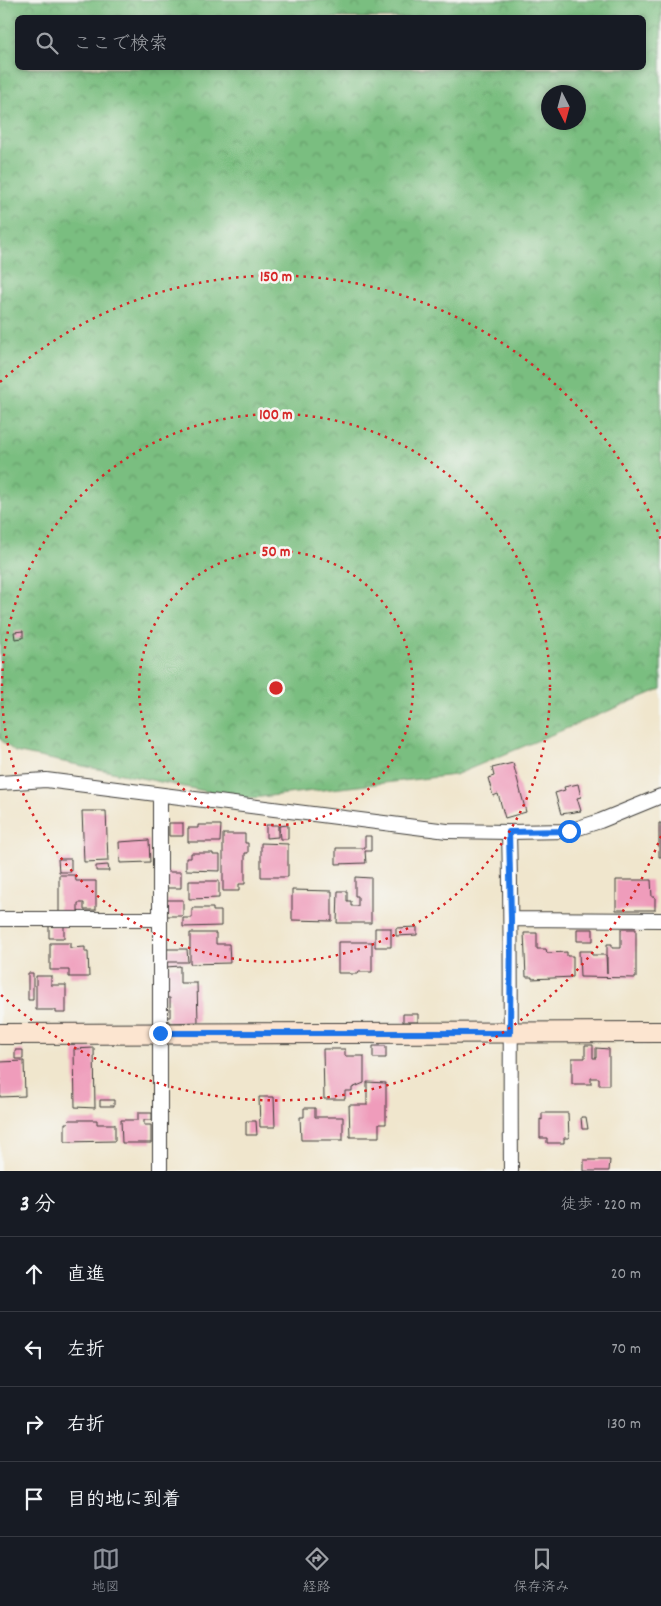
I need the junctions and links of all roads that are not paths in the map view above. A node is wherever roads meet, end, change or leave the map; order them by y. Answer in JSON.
{"nodes":[{"id":1,"x":0,"y":783,"type":"edge"},
{"id":2,"x":160,"y":795,"type":"junction"},
{"id":3,"x":661,"y":796,"type":"edge"},
{"id":4,"x":509,"y":832,"type":"junction"},
{"id":5,"x":160,"y":919,"type":"junction"},
{"id":6,"x":511,"y":919,"type":"junction"},
{"id":7,"x":0,"y":920,"type":"edge"},
{"id":8,"x":661,"y":920,"type":"edge"},
{"id":9,"x":661,"y":1032,"type":"edge"},
{"id":10,"x":160,"y":1033,"type":"junction"},
{"id":11,"x":510,"y":1033,"type":"junction"},
{"id":12,"x":0,"y":1034,"type":"edge"},
{"id":13,"x":160,"y":1171,"type":"edge"},
{"id":14,"x":511,"y":1171,"type":"edge"}],
"edges":[{"from":1,"to":2,"type":"street"},
{"from":2,"to":4,"type":"street"},
{"from":2,"to":5,"type":"street"},
{"from":3,"to":4,"type":"street"},
{"from":4,"to":6,"type":"street"},
{"from":5,"to":7,"type":"street"},
{"from":5,"to":10,"type":"street"},
{"from":6,"to":8,"type":"street"},
{"from":6,"to":11,"type":"street"},
{"from":9,"to":11,"type":"street"},
{"from":10,"to":11,"type":"street"},
{"from":10,"to":12,"type":"street"},
{"from":10,"to":13,"type":"street"},
{"from":11,"to":14,"type":"street"}]}
